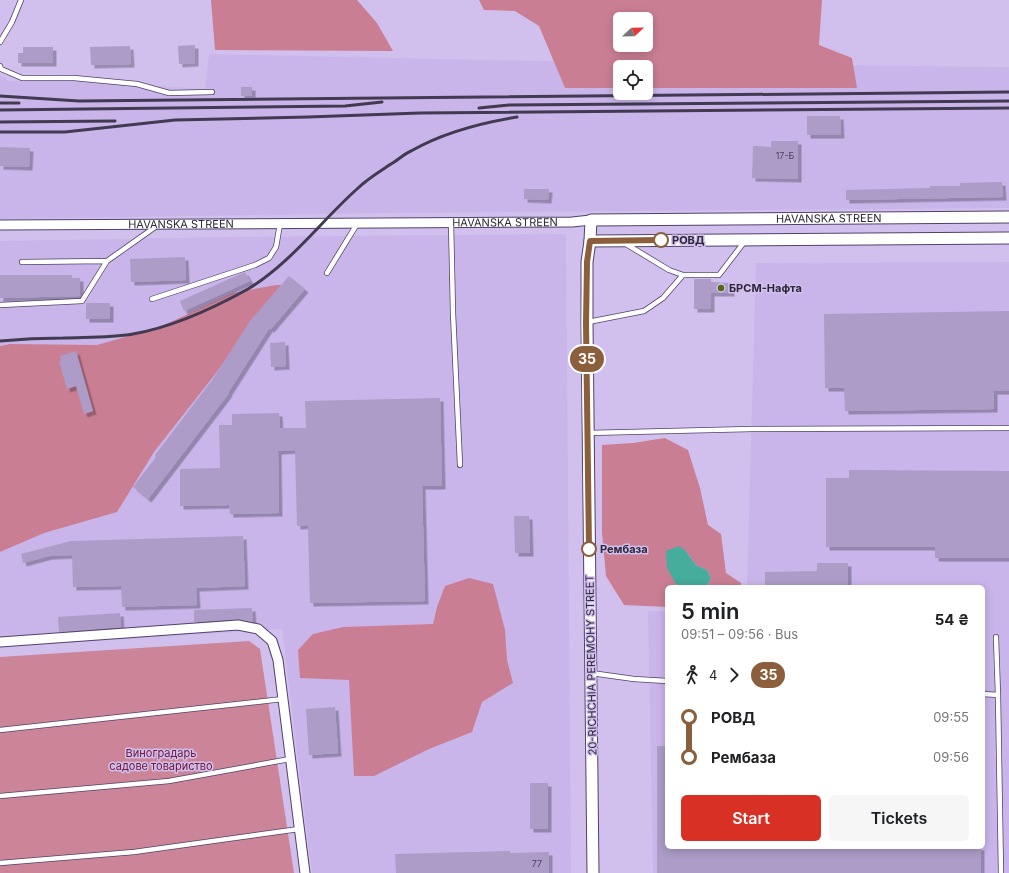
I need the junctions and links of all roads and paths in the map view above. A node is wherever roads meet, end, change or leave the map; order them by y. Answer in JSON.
{"nodes":[{"id":1,"x":21,"y":0,"type":"edge"},
{"id":2,"x":0,"y":42,"type":"edge"},
{"id":3,"x":0,"y":66,"type":"edge"},
{"id":4,"x":212,"y":92,"type":"dead end"},
{"id":5,"x":1009,"y":217,"type":"edge"},
{"id":6,"x":591,"y":220,"type":"junction"},
{"id":7,"x":451,"y":222,"type":"junction"},
{"id":8,"x":159,"y":224,"type":"junction"},
{"id":9,"x":280,"y":224,"type":"junction"},
{"id":10,"x":357,"y":224,"type":"junction"},
{"id":11,"x":0,"y":226,"type":"edge"},
{"id":12,"x":1009,"y":238,"type":"edge"},
{"id":13,"x":621,"y":240,"type":"junction"},
{"id":14,"x":746,"y":240,"type":"junction"},
{"id":15,"x":590,"y":241,"type":"junction"},
{"id":16,"x":107,"y":261,"type":"junction"},
{"id":17,"x":22,"y":262,"type":"dead end"},
{"id":18,"x":327,"y":272,"type":"dead end"},
{"id":19,"x":683,"y":275,"type":"junction"},
{"id":20,"x":152,"y":299,"type":"dead end"},
{"id":21,"x":0,"y":305,"type":"edge"},
{"id":22,"x":586,"y":323,"type":"junction"},
{"id":23,"x":1009,"y":428,"type":"edge"},
{"id":24,"x":588,"y":433,"type":"junction"},
{"id":25,"x":460,"y":465,"type":"dead end"},
{"id":26,"x":996,"y":637,"type":"dead end"},
{"id":27,"x":0,"y":642,"type":"edge"},
{"id":28,"x":591,"y":673,"type":"junction"},
{"id":29,"x":665,"y":680,"type":"edge"},
{"id":30,"x":985,"y":694,"type":"edge"},
{"id":31,"x":998,"y":695,"type":"junction"},
{"id":32,"x":283,"y":699,"type":"junction"},
{"id":33,"x":0,"y":730,"type":"edge"},
{"id":34,"x":290,"y":759,"type":"junction"},
{"id":35,"x":0,"y":796,"type":"edge"},
{"id":36,"x":299,"y":829,"type":"junction"},
{"id":37,"x":0,"y":863,"type":"edge"},
{"id":38,"x":305,"y":873,"type":"edge"},
{"id":39,"x":593,"y":873,"type":"edge"},
{"id":40,"x":1001,"y":873,"type":"edge"}],
"edges":[{"from":1,"to":2,"type":"lane"},
{"from":3,"to":4,"type":"lane"},
{"from":5,"to":6,"type":"street","name":"HAVANSKA STREEN"},
{"from":6,"to":7,"type":"street","name":"HAVANSKA STREEN"},
{"from":6,"to":15,"type":"street","name":"20-RICHCHIA PEREMOHY STREET"},
{"from":7,"to":10,"type":"street","name":"HAVANSKA STREEN"},
{"from":7,"to":25,"type":"lane"},
{"from":8,"to":9,"type":"street","name":"HAVANSKA STREEN"},
{"from":8,"to":11,"type":"street","name":"HAVANSKA STREEN"},
{"from":8,"to":16,"type":"lane"},
{"from":9,"to":10,"type":"street","name":"HAVANSKA STREEN"},
{"from":9,"to":20,"type":"lane"},
{"from":10,"to":18,"type":"lane"},
{"from":12,"to":14,"type":"street","name":"HAVANSKA STREEN"},
{"from":13,"to":14,"type":"street","name":"HAVANSKA STREEN"},
{"from":13,"to":15,"type":"street","name":"HAVANSKA STREEN"},
{"from":13,"to":19,"type":"lane"},
{"from":14,"to":19,"type":"lane"},
{"from":15,"to":22,"type":"street","name":"20-RICHCHIA PEREMOHY STREET"},
{"from":16,"to":17,"type":"lane"},
{"from":16,"to":21,"type":"lane"},
{"from":19,"to":22,"type":"lane"},
{"from":22,"to":24,"type":"street","name":"20-RICHCHIA PEREMOHY STREET"},
{"from":23,"to":24,"type":"lane"},
{"from":24,"to":28,"type":"street","name":"20-RICHCHIA PEREMOHY STREET"},
{"from":26,"to":31,"type":"lane"},
{"from":27,"to":32,"type":"street"},
{"from":28,"to":29,"type":"lane"},
{"from":28,"to":39,"type":"street","name":"20-RICHCHIA PEREMOHY STREET"},
{"from":30,"to":31,"type":"lane"},
{"from":31,"to":40,"type":"lane"},
{"from":32,"to":33,"type":"lane"},
{"from":32,"to":34,"type":"street"},
{"from":34,"to":35,"type":"lane"},
{"from":34,"to":36,"type":"street"},
{"from":36,"to":37,"type":"lane"},
{"from":36,"to":38,"type":"street"}]}
